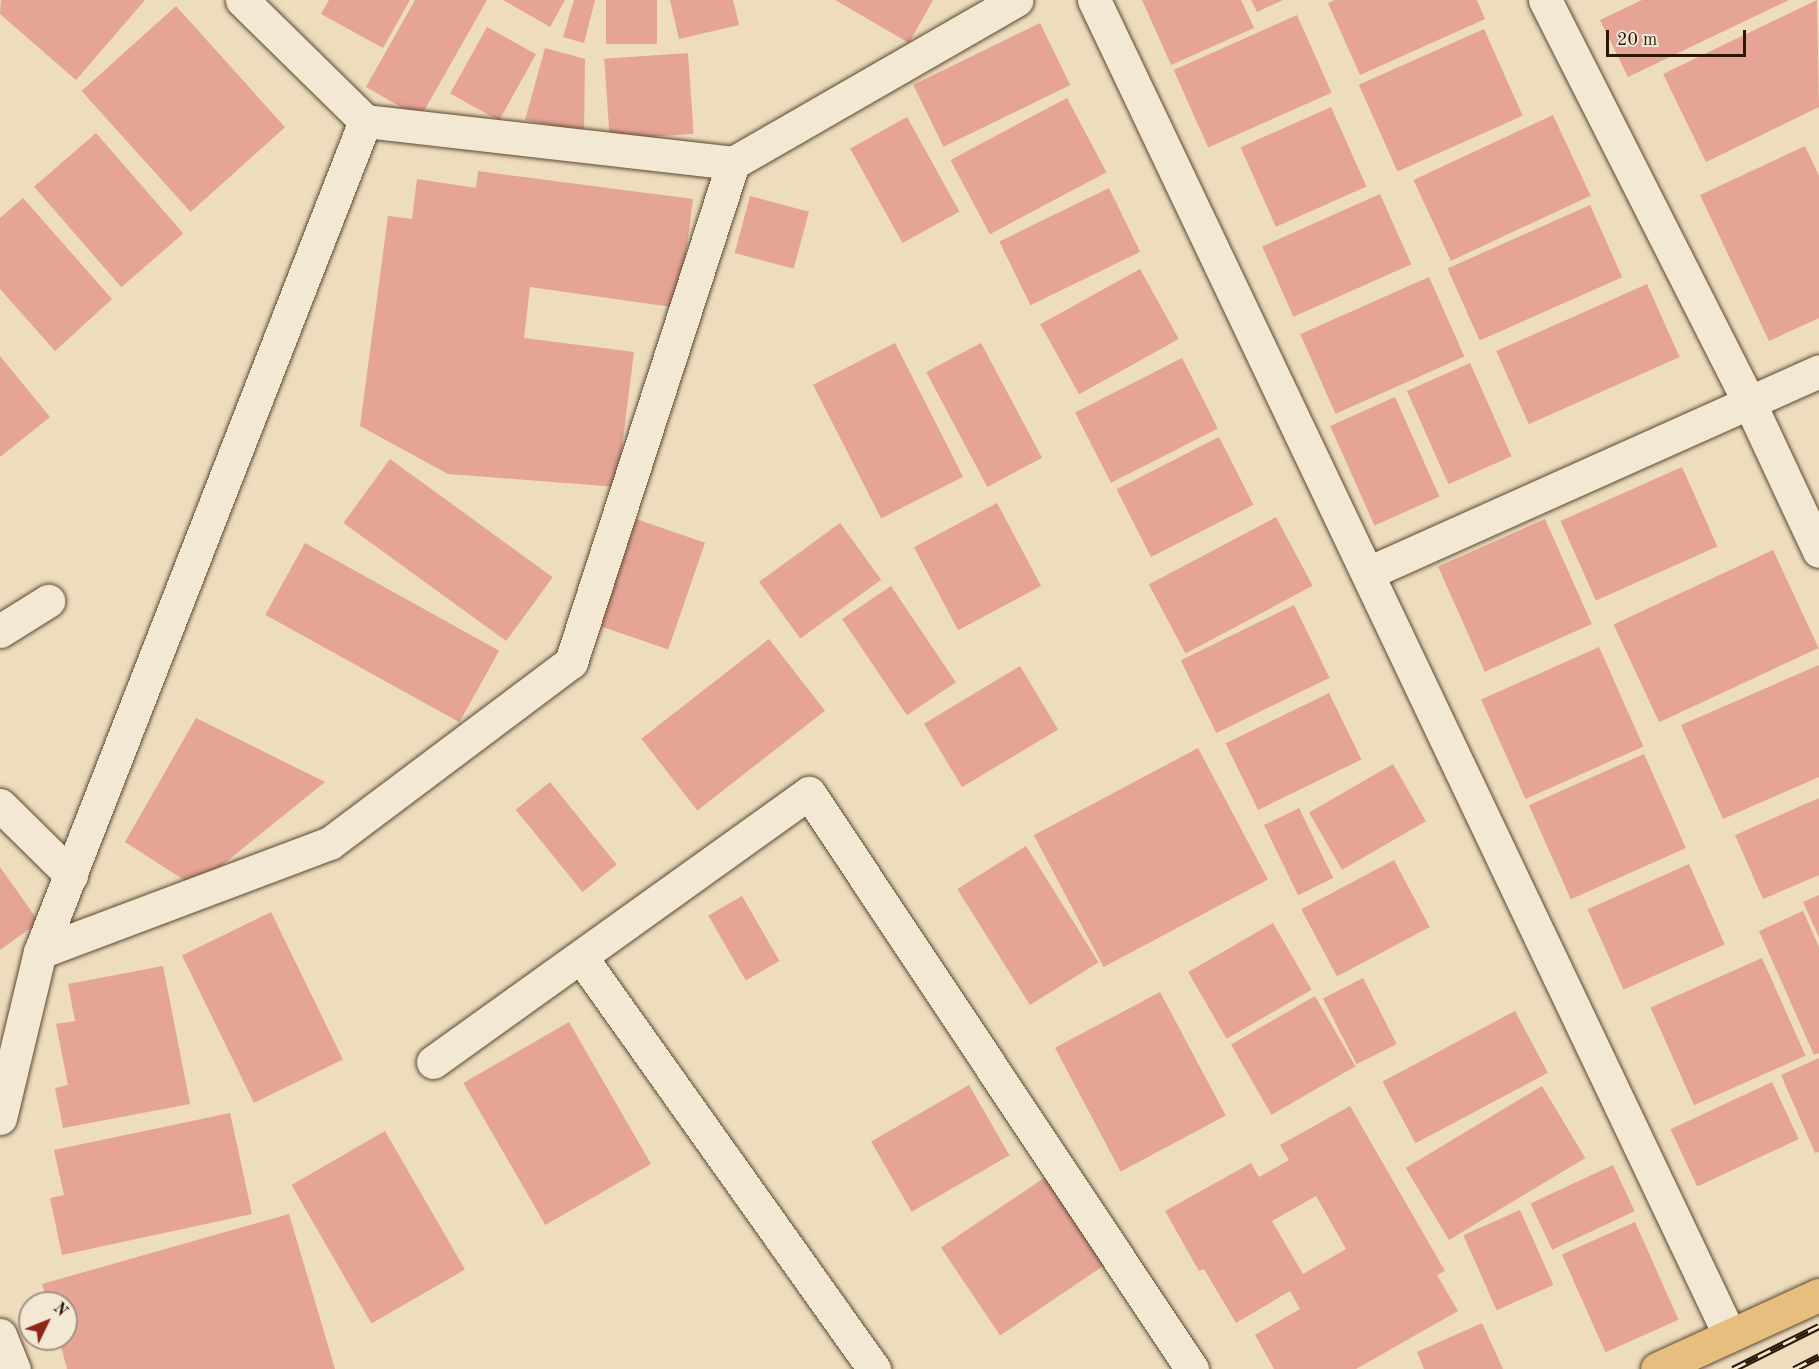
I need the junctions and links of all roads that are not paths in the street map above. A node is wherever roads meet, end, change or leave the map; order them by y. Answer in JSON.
{"nodes":[{"id":1,"x":242,"y":0,"type":"edge"},
{"id":2,"x":1017,"y":0,"type":"edge"},
{"id":3,"x":1094,"y":0,"type":"edge"},
{"id":4,"x":1545,"y":0,"type":"edge"},
{"id":5,"x":365,"y":121,"type":"junction"},
{"id":6,"x":733,"y":162,"type":"junction"},
{"id":7,"x":1819,"y":371,"type":"edge"},
{"id":8,"x":1750,"y":404,"type":"junction"},
{"id":9,"x":1819,"y":551,"type":"edge"},
{"id":10,"x":1368,"y":573,"type":"junction"},
{"id":11,"x":48,"y":601,"type":"dead end"},
{"id":12,"x":0,"y":631,"type":"edge"},
{"id":13,"x":0,"y":805,"type":"edge"},
{"id":14,"x":71,"y":875,"type":"junction"},
{"id":15,"x":40,"y":952,"type":"junction"},
{"id":16,"x":581,"y":957,"type":"junction"},
{"id":17,"x":14,"y":1006,"type":"edge"},
{"id":18,"x":433,"y":1062,"type":"dead end"},
{"id":19,"x":0,"y":1118,"type":"edge"},
{"id":20,"x":1819,"y":1295,"type":"edge"},
{"id":21,"x":1729,"y":1334,"type":"junction"},
{"id":22,"x":0,"y":1335,"type":"edge"},
{"id":23,"x":14,"y":1369,"type":"edge"},
{"id":24,"x":874,"y":1369,"type":"edge"},
{"id":25,"x":1192,"y":1369,"type":"edge"},
{"id":26,"x":1657,"y":1369,"type":"edge"}],
"edges":[{"from":1,"to":5,"type":"street"},
{"from":2,"to":6,"type":"street"},
{"from":3,"to":10,"type":"street"},
{"from":4,"to":8,"type":"street"},
{"from":5,"to":6,"type":"street"},
{"from":5,"to":14,"type":"street"},
{"from":6,"to":15,"type":"street"},
{"from":7,"to":8,"type":"street"},
{"from":8,"to":9,"type":"street"},
{"from":8,"to":10,"type":"street"},
{"from":10,"to":21,"type":"street"},
{"from":11,"to":12,"type":"street"},
{"from":13,"to":14,"type":"street"},
{"from":14,"to":15,"type":"street"},
{"from":15,"to":17,"type":"street"},
{"from":16,"to":18,"type":"street"},
{"from":16,"to":24,"type":"street"},
{"from":16,"to":25,"type":"street"},
{"from":17,"to":19,"type":"street"},
{"from":20,"to":21,"type":"main road"},
{"from":21,"to":26,"type":"main road"},
{"from":22,"to":23,"type":"street"}]}
